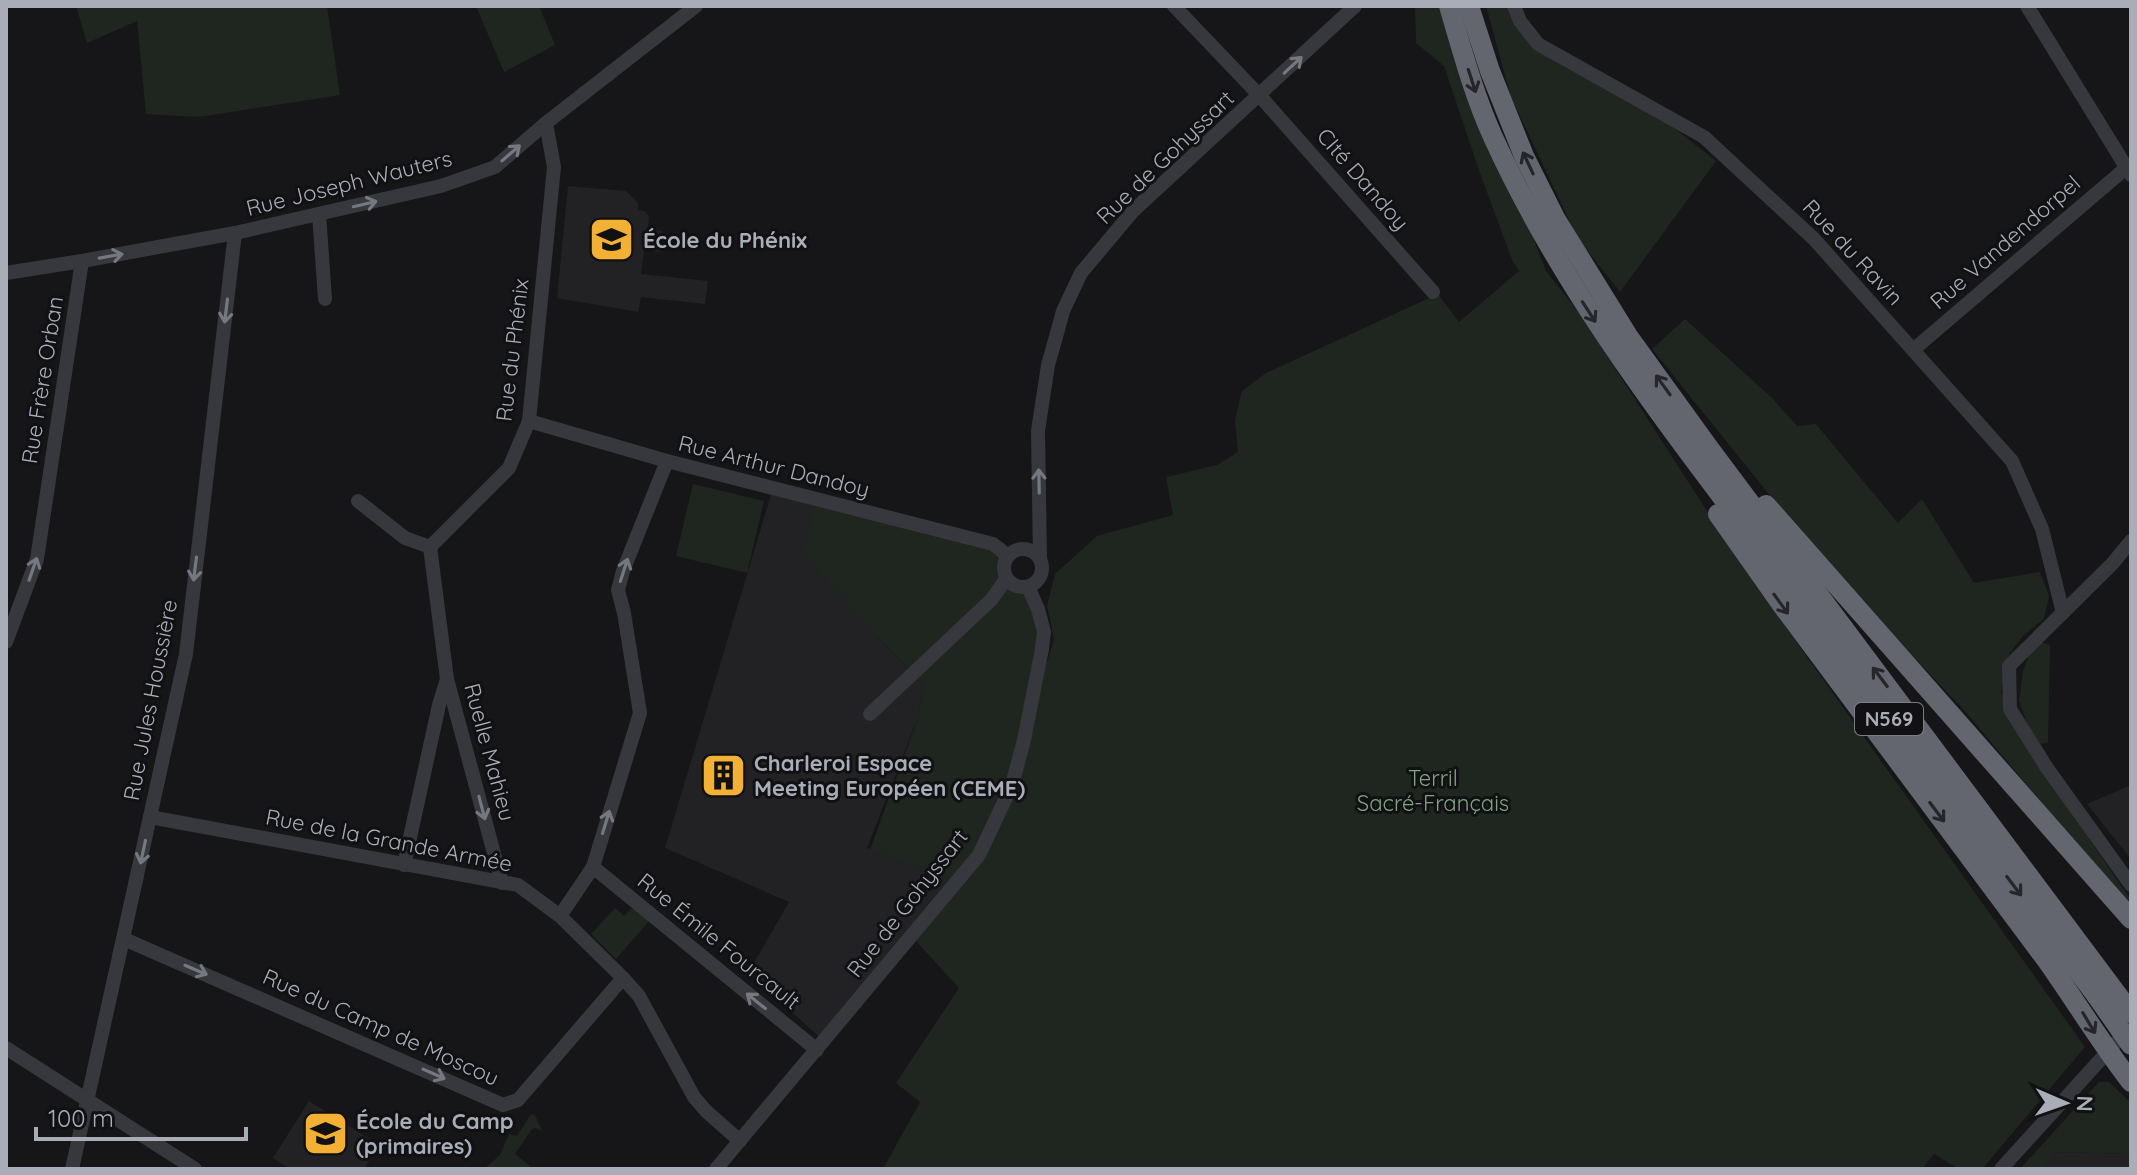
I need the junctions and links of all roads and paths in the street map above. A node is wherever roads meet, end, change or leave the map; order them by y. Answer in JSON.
{"nodes":[{"id":1,"x":696,"y":6,"type":"edge"},
{"id":2,"x":1174,"y":6,"type":"edge"},
{"id":3,"x":1355,"y":6,"type":"edge"},
{"id":4,"x":1449,"y":6,"type":"edge"},
{"id":5,"x":1469,"y":6,"type":"edge"},
{"id":6,"x":1514,"y":6,"type":"edge"},
{"id":7,"x":2027,"y":6,"type":"edge"},
{"id":8,"x":1260,"y":96,"type":"junction"},
{"id":9,"x":546,"y":123,"type":"junction"},
{"id":10,"x":2128,"y":172,"type":"edge"},
{"id":11,"x":319,"y":214,"type":"junction"},
{"id":12,"x":235,"y":233,"type":"junction"},
{"id":13,"x":82,"y":261,"type":"junction"},
{"id":14,"x":6,"y":273,"type":"edge"},
{"id":15,"x":1433,"y":292,"type":"dead end"},
{"id":16,"x":325,"y":299,"type":"dead end"},
{"id":17,"x":1913,"y":350,"type":"junction"},
{"id":18,"x":529,"y":421,"type":"junction"},
{"id":19,"x":1682,"y":443,"type":"junction"},
{"id":20,"x":1709,"y":448,"type":"junction"},
{"id":21,"x":667,"y":461,"type":"junction"},
{"id":22,"x":358,"y":501,"type":"dead end"},
{"id":23,"x":2131,"y":541,"type":"edge"},
{"id":24,"x":430,"y":547,"type":"junction"},
{"id":25,"x":1007,"y":555,"type":"junction"},
{"id":26,"x":1040,"y":559,"type":"junction"},
{"id":27,"x":1006,"y":579,"type":"junction"},
{"id":28,"x":1028,"y":587,"type":"junction"},
{"id":29,"x":2063,"y":613,"type":"junction"},
{"id":30,"x":6,"y":642,"type":"edge"},
{"id":31,"x":447,"y":679,"type":"junction"},
{"id":32,"x":870,"y":714,"type":"dead end"},
{"id":33,"x":150,"y":817,"type":"junction"},
{"id":34,"x":404,"y":865,"type":"junction"},
{"id":35,"x":593,"y":867,"type":"junction"},
{"id":36,"x":502,"y":883,"type":"junction"},
{"id":37,"x":2131,"y":885,"type":"edge"},
{"id":38,"x":560,"y":916,"type":"junction"},
{"id":39,"x":2131,"y":919,"type":"edge"},
{"id":40,"x":124,"y":939,"type":"junction"},
{"id":41,"x":623,"y":978,"type":"junction"},
{"id":42,"x":2104,"y":990,"type":"junction"},
{"id":43,"x":2131,"y":1013,"type":"edge"},
{"id":44,"x":2131,"y":1026,"type":"edge"},
{"id":45,"x":2131,"y":1045,"type":"edge"},
{"id":46,"x":6,"y":1048,"type":"edge"},
{"id":47,"x":817,"y":1050,"type":"junction"},
{"id":48,"x":2108,"y":1052,"type":"junction"},
{"id":49,"x":2131,"y":1082,"type":"edge"},
{"id":50,"x":87,"y":1098,"type":"junction"},
{"id":51,"x":740,"y":1141,"type":"junction"},
{"id":52,"x":72,"y":1169,"type":"edge"},
{"id":53,"x":195,"y":1169,"type":"edge"},
{"id":54,"x":716,"y":1169,"type":"edge"},
{"id":55,"x":2001,"y":1169,"type":"edge"}],
"edges":[{"from":1,"to":9,"type":"street","name":"Rue Joseph Wauters"},
{"from":2,"to":8,"type":"street","name":"CIté Dandoy"},
{"from":8,"to":3,"type":"street","name":"Rue de Gohyssart","one_way":true},
{"from":4,"to":19,"type":"highway","number":"N569","one_way":true},
{"from":20,"to":5,"type":"highway","number":"N569","one_way":true},
{"from":6,"to":17,"type":"street","name":"Rue du Ravin"},
{"from":7,"to":10,"type":"street"},
{"from":8,"to":15,"type":"street","name":"CIté Dandoy"},
{"from":26,"to":8,"type":"street","name":"Rue de Gohyssart","one_way":true},
{"from":11,"to":9,"type":"street","name":"Rue Joseph Wauters","one_way":true},
{"from":9,"to":18,"type":"street","name":"Rue du Phénix"},
{"from":10,"to":17,"type":"street","name":"Rue Vandendorpel"},
{"from":11,"to":12,"type":"street","name":"Rue Joseph Wauters"},
{"from":11,"to":16,"type":"street"},
{"from":13,"to":12,"type":"street","name":"Rue Joseph Wauters","one_way":true},
{"from":12,"to":33,"type":"street","name":"Rue Jules Houssière","one_way":true},
{"from":13,"to":14,"type":"street","name":"Rue Joseph Wauters"},
{"from":30,"to":13,"type":"street","name":"Rue Frère Orban","one_way":true},
{"from":17,"to":29,"type":"street","name":"Rue du Ravin"},
{"from":18,"to":21,"type":"street","name":"Rue Arthur Dandoy"},
{"from":18,"to":24,"type":"street","name":"Rue du Phénix"},
{"from":19,"to":42,"type":"highway","number":"N569","one_way":true},
{"from":19,"to":48,"type":"highway","one_way":true},
{"from":20,"to":39,"type":"highway"},
{"from":42,"to":20,"type":"highway","number":"N569","one_way":true},
{"from":21,"to":25,"type":"street","name":"Rue Arthur Dandoy"},
{"from":35,"to":21,"type":"street","one_way":true},
{"from":22,"to":24,"type":"street"},
{"from":23,"to":29,"type":"street"},
{"from":24,"to":31,"type":"street","name":"Ruelle Mahieu"},
{"from":25,"to":26,"type":"street"},
{"from":25,"to":27,"type":"street"},
{"from":26,"to":28,"type":"street","name":"Rue de Gohyssart"},
{"from":27,"to":28,"type":"street"},
{"from":27,"to":32,"type":"street"},
{"from":28,"to":47,"type":"street","name":"Rue de Gohyssart"},
{"from":29,"to":37,"type":"street"},
{"from":31,"to":34,"type":"street"},
{"from":31,"to":36,"type":"street","name":"Ruelle Mahieu","one_way":true},
{"from":33,"to":34,"type":"street","name":"Rue de la Grande Armée"},
{"from":33,"to":40,"type":"street","name":"Rue Jules Houssière","one_way":true},
{"from":34,"to":36,"type":"street","name":"Rue de la Grande Armée"},
{"from":35,"to":38,"type":"street"},
{"from":47,"to":35,"type":"street","name":"Rue Émile Fourcault","one_way":true},
{"from":36,"to":38,"type":"street","name":"Rue de la Grande Armée"},
{"from":38,"to":41,"type":"street","name":"Rue de la Grande Armée"},
{"from":40,"to":41,"type":"street","name":"Rue du Camp de Moscou","one_way":true},
{"from":40,"to":50,"type":"street","name":"Rue Jules Houssière"},
{"from":41,"to":51,"type":"street","name":"Rue de la Grande Armée"},
{"from":42,"to":43,"type":"highway","number":"N569"},
{"from":42,"to":45,"type":"highway","number":"N569","bridge":true},
{"from":44,"to":48,"type":"street"},
{"from":46,"to":50,"type":"street"},
{"from":47,"to":51,"type":"street","name":"Rue de Gohyssart"},
{"from":48,"to":49,"type":"highway"},
{"from":48,"to":55,"type":"street"},
{"from":50,"to":52,"type":"street","name":"Rue Jules Houssière"},
{"from":50,"to":53,"type":"street"},
{"from":51,"to":54,"type":"street","name":"Rue de Gohyssart"}]}
